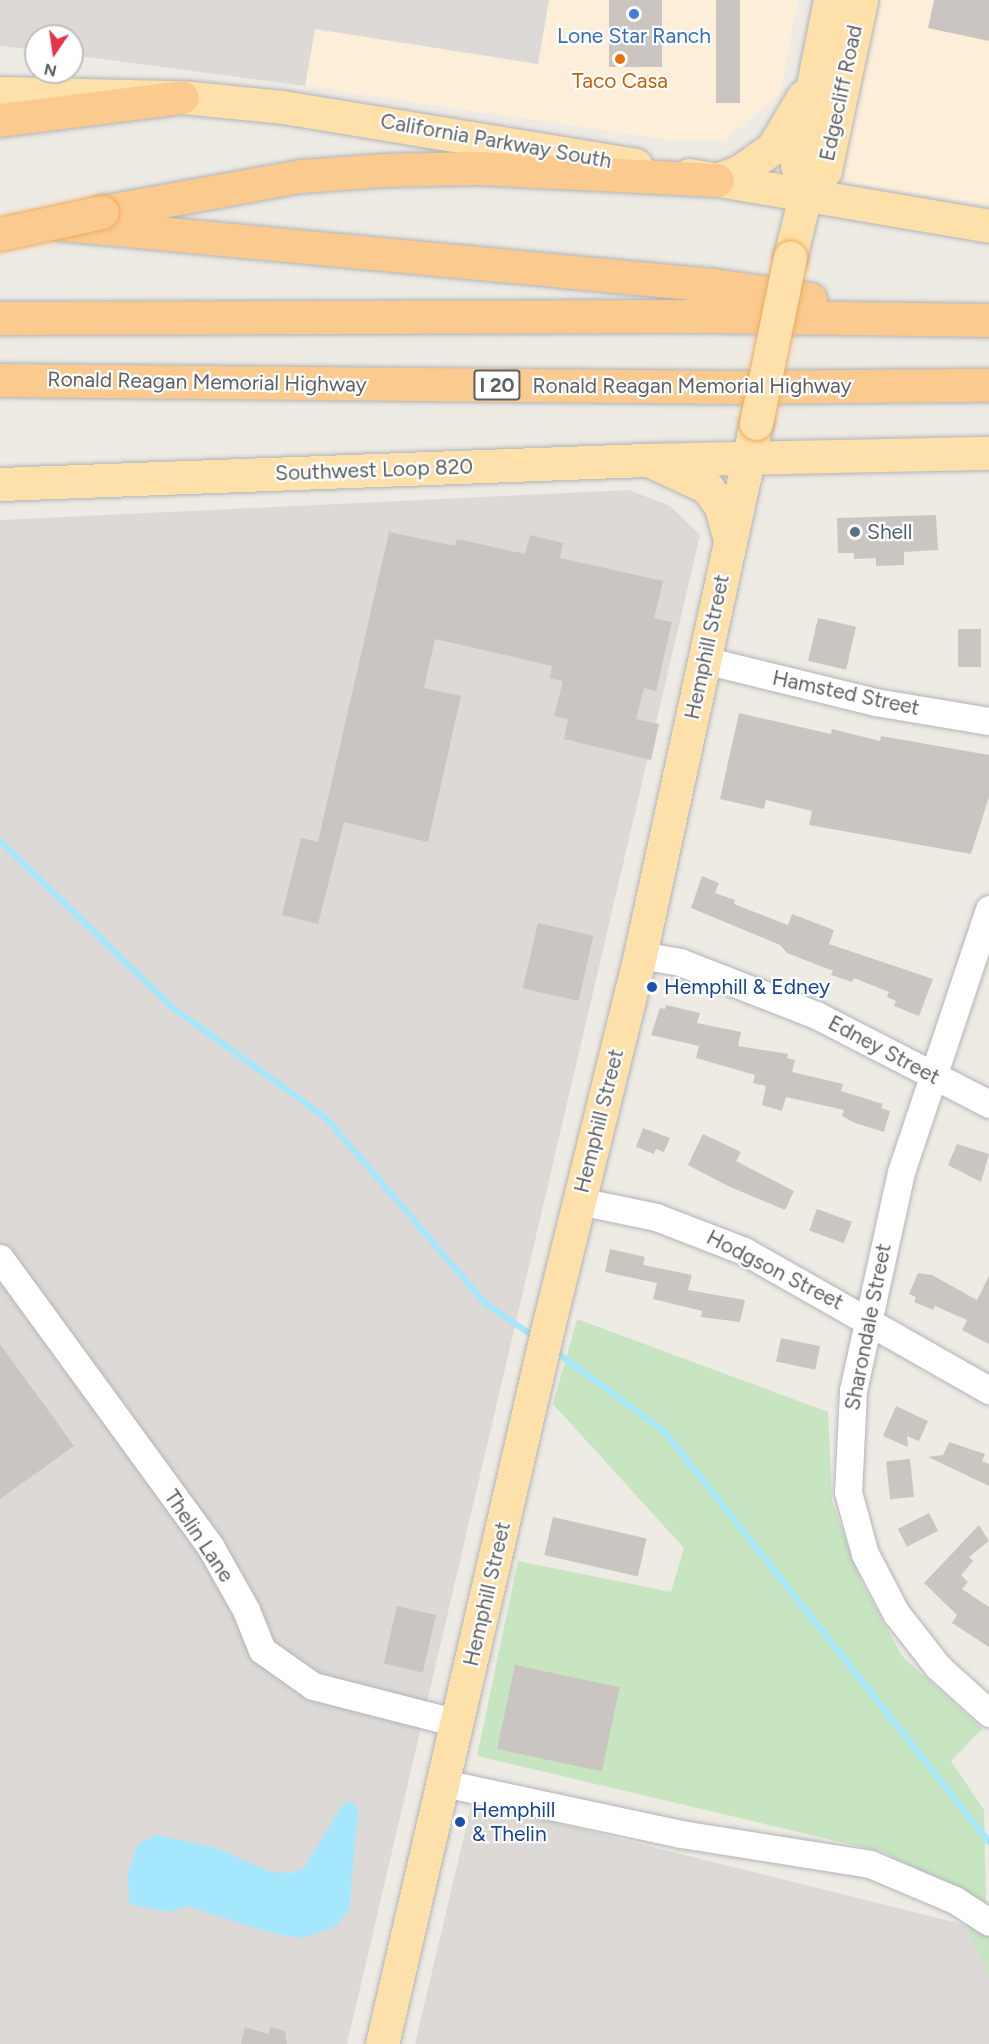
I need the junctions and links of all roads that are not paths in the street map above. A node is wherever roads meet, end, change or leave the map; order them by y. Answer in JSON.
{"nodes":[{"id":1,"x":830,"y":0,"type":"edge"},
{"id":2,"x":861,"y":0,"type":"edge"},
{"id":3,"x":817,"y":72,"type":"junction"},
{"id":4,"x":0,"y":93,"type":"edge"},
{"id":5,"x":182,"y":97,"type":"junction"},
{"id":6,"x":0,"y":120,"type":"edge"},
{"id":7,"x":717,"y":180,"type":"junction"},
{"id":8,"x":805,"y":196,"type":"junction"},
{"id":9,"x":0,"y":218,"type":"edge"},
{"id":10,"x":989,"y":226,"type":"edge"},
{"id":11,"x":0,"y":234,"type":"edge"},
{"id":12,"x":0,"y":318,"type":"edge"},
{"id":13,"x":916,"y":320,"type":"junction"},
{"id":14,"x":989,"y":320,"type":"edge"},
{"id":15,"x":1,"y":380,"type":"edge"},
{"id":16,"x":989,"y":385,"type":"edge"},
{"id":17,"x":989,"y":453,"type":"edge"},
{"id":18,"x":748,"y":457,"type":"junction"},
{"id":19,"x":645,"y":460,"type":"junction"},
{"id":20,"x":0,"y":484,"type":"edge"},
{"id":21,"x":730,"y":541,"type":"junction"},
{"id":22,"x":704,"y":660,"type":"junction"},
{"id":23,"x":989,"y":721,"type":"edge"},
{"id":24,"x":989,"y":909,"type":"edge"},
{"id":25,"x":640,"y":955,"type":"junction"},
{"id":26,"x":935,"y":1076,"type":"junction"},
{"id":27,"x":989,"y":1104,"type":"edge"},
{"id":28,"x":579,"y":1201,"type":"junction"},
{"id":29,"x":0,"y":1258,"type":"edge"},
{"id":30,"x":868,"y":1318,"type":"junction"},
{"id":31,"x":989,"y":1390,"type":"edge"},
{"id":32,"x":989,"y":1713,"type":"edge"},
{"id":33,"x":457,"y":1723,"type":"junction"},
{"id":34,"x":443,"y":1783,"type":"junction"},
{"id":35,"x":989,"y":1922,"type":"edge"},
{"id":36,"x":382,"y":2044,"type":"edge"}],
"edges":[{"from":1,"to":3,"type":"main road","name":"Edgecliff Road"},
{"from":2,"to":8,"type":"main road","name":"Edgecliff Road"},
{"from":3,"to":7,"type":"main road"},
{"from":3,"to":8,"type":"main road","name":"Edgecliff Road"},
{"from":4,"to":5,"type":"main road","name":"California Parkway South"},
{"from":5,"to":6,"type":"highway"},
{"from":5,"to":7,"type":"main road","name":"California Parkway South"},
{"from":7,"to":8,"type":"main road","name":"California Parkway South"},
{"from":7,"to":11,"type":"highway","bridge":true},
{"from":8,"to":10,"type":"main road","name":"California Parkway South"},
{"from":8,"to":18,"type":"main road","name":"Hemphill Street","bridge":true},
{"from":9,"to":13,"type":"highway"},
{"from":12,"to":13,"type":"highway"},
{"from":13,"to":14,"type":"highway"},
{"from":15,"to":16,"type":"highway","name":"Ronald Reagan Memorial Highway","number":"I 20"},
{"from":17,"to":18,"type":"main road","name":"Southwest Loop 820"},
{"from":18,"to":19,"type":"main road","name":"Southwest Loop 820"},
{"from":18,"to":21,"type":"main road","name":"Hemphill Street"},
{"from":19,"to":20,"type":"main road","name":"Southwest Loop 820"},
{"from":19,"to":21,"type":"main road"},
{"from":21,"to":22,"type":"main road","name":"Hemphill Street"},
{"from":22,"to":23,"type":"street","name":"Hamsted Street"},
{"from":22,"to":25,"type":"main road","name":"Hemphill Street"},
{"from":24,"to":26,"type":"street","name":"Sharondale Street"},
{"from":25,"to":26,"type":"street","name":"Edney Street"},
{"from":25,"to":28,"type":"main road","name":"Hemphill Street"},
{"from":26,"to":27,"type":"street","name":"Edney Street"},
{"from":26,"to":30,"type":"street","name":"Sharondale Street"},
{"from":28,"to":30,"type":"street","name":"Hodgson Street"},
{"from":28,"to":33,"type":"main road","name":"Hemphill Street"},
{"from":29,"to":33,"type":"street","name":"Thelin Lane"},
{"from":30,"to":31,"type":"street","name":"Hodgson Street"},
{"from":30,"to":32,"type":"street","name":"Sharondale Street"},
{"from":33,"to":34,"type":"main road","name":"Hemphill Street"},
{"from":34,"to":35,"type":"street"},
{"from":34,"to":36,"type":"main road","name":"Hemphill Street"}]}
